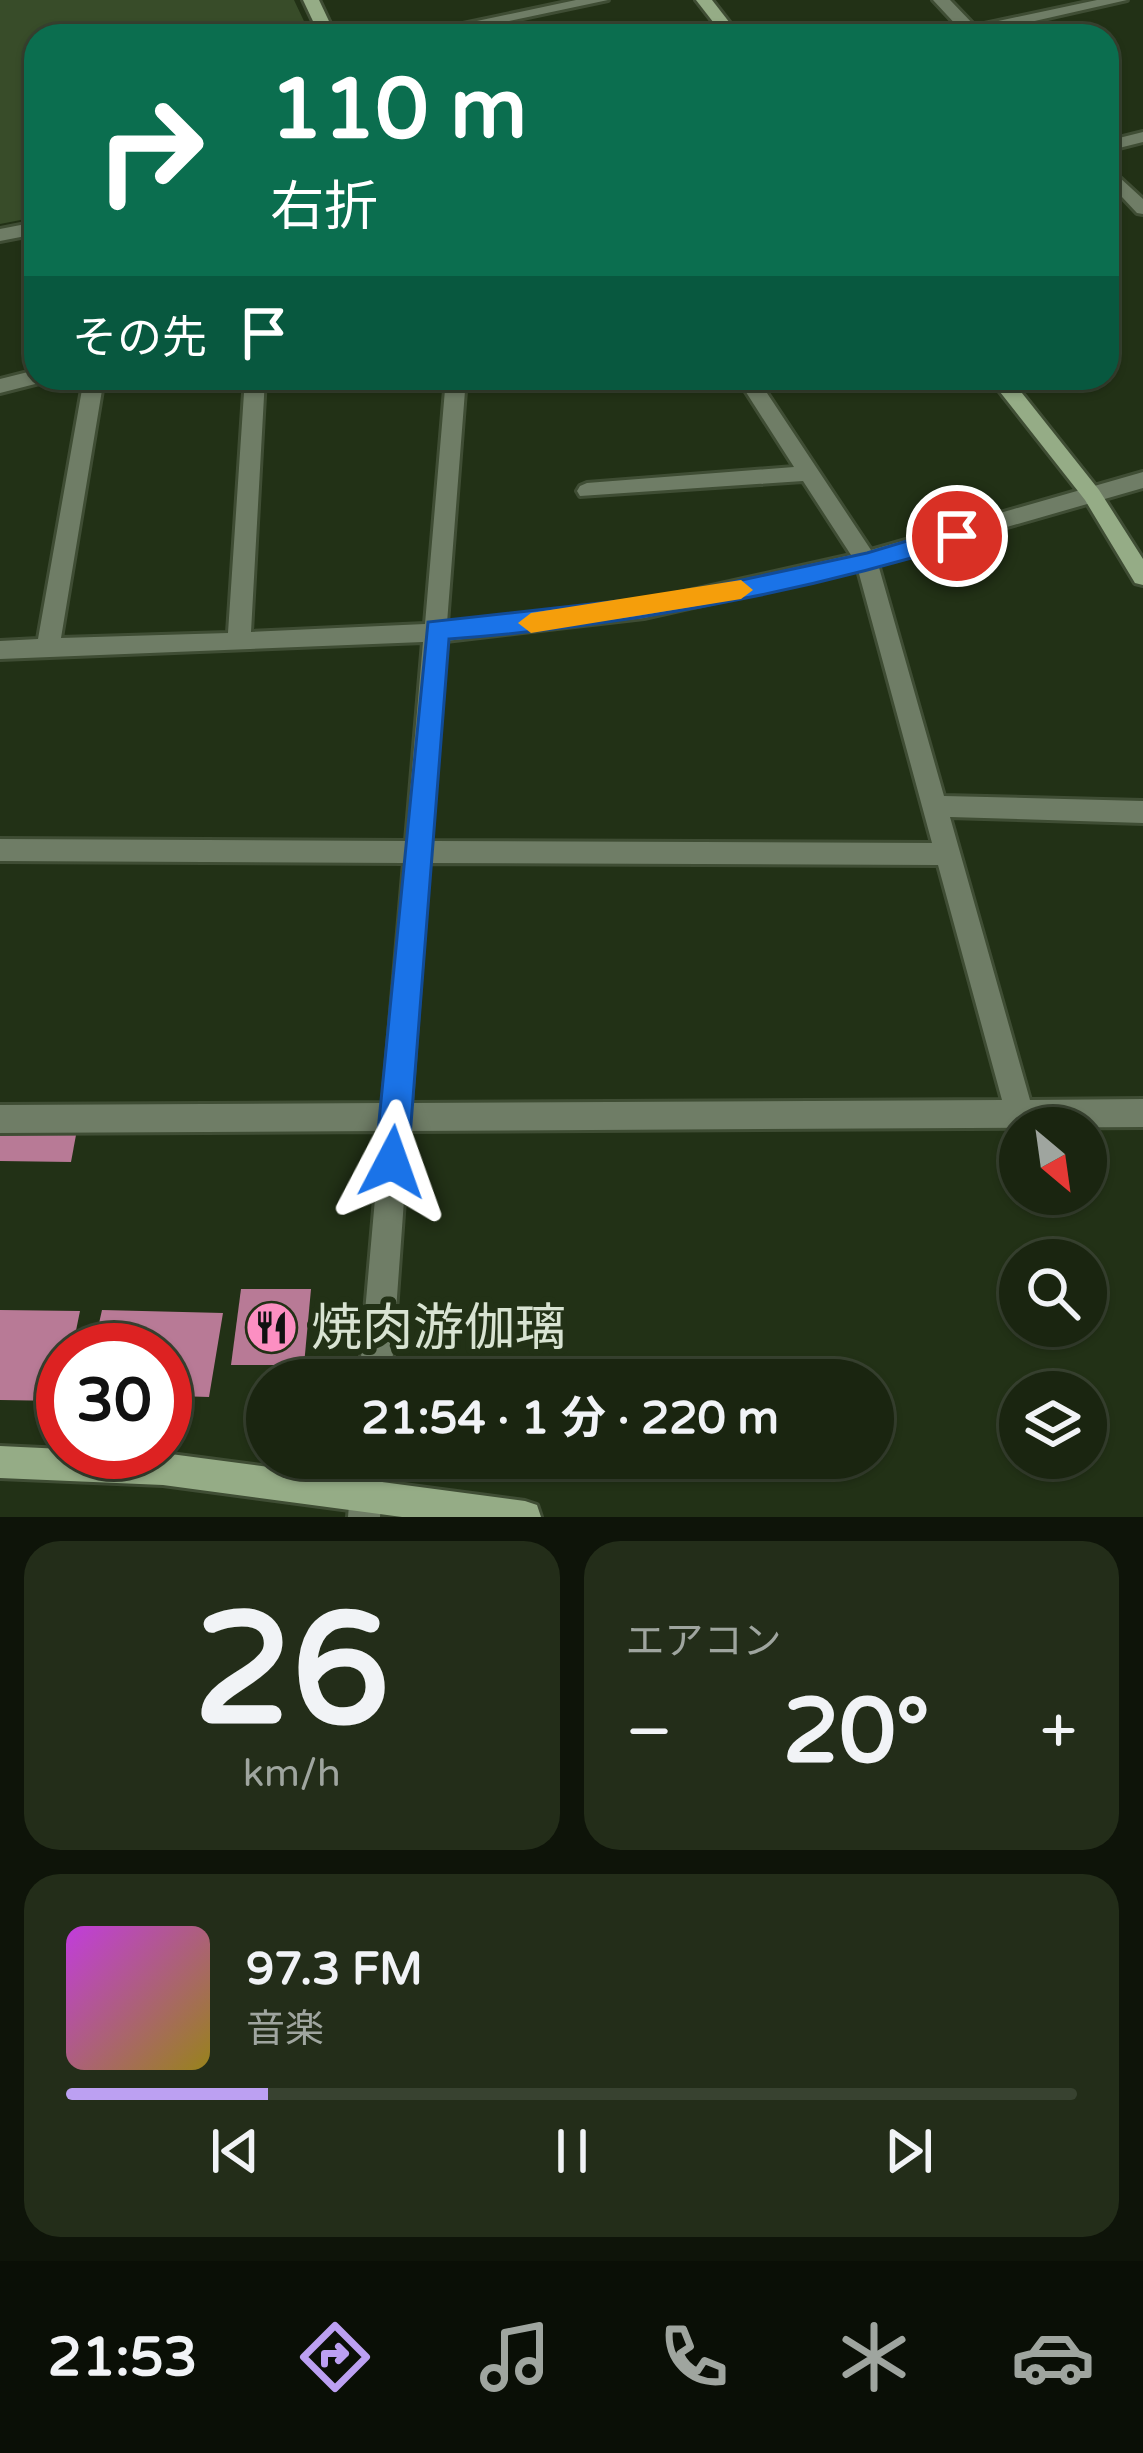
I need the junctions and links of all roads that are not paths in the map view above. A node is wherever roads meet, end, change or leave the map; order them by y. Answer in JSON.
{"nodes":[{"id":1,"x":601,"y":0,"type":"edge"},
{"id":2,"x":704,"y":0,"type":"edge"},
{"id":3,"x":941,"y":0,"type":"edge"},
{"id":4,"x":1119,"y":0,"type":"edge"},
{"id":5,"x":476,"y":24,"type":"edge"},
{"id":6,"x":723,"y":24,"type":"edge"},
{"id":7,"x":965,"y":24,"type":"edge"},
{"id":8,"x":1014,"y":24,"type":"edge"},
{"id":9,"x":1119,"y":184,"type":"edge"},
{"id":10,"x":1143,"y":209,"type":"edge"},
{"id":11,"x":92,"y":390,"type":"edge"},
{"id":12,"x":254,"y":390,"type":"edge"},
{"id":13,"x":455,"y":390,"type":"edge"},
{"id":14,"x":755,"y":390,"type":"edge"},
{"id":15,"x":1009,"y":390,"type":"edge"},
{"id":16,"x":809,"y":473,"type":"junction"},
{"id":17,"x":1143,"y":480,"type":"edge"},
{"id":18,"x":586,"y":491,"type":"dead end"},
{"id":19,"x":1092,"y":495,"type":"junction"},
{"id":20,"x":867,"y":562,"type":"junction"},
{"id":21,"x":1143,"y":577,"type":"edge"},
{"id":22,"x":437,"y":629,"type":"junction"},
{"id":23,"x":239,"y":639,"type":"junction"},
{"id":24,"x":48,"y":647,"type":"junction"},
{"id":25,"x":0,"y":650,"type":"edge"},
{"id":26,"x":935,"y":806,"type":"junction"},
{"id":27,"x":1143,"y":812,"type":"edge"},
{"id":28,"x":0,"y":850,"type":"edge"},
{"id":29,"x":415,"y":850,"type":"junction"},
{"id":30,"x":948,"y":854,"type":"junction"},
{"id":31,"x":1017,"y":1107,"type":"edge"},
{"id":32,"x":1143,"y":1113,"type":"edge"},
{"id":33,"x":1107,"y":1114,"type":"edge"},
{"id":34,"x":999,"y":1116,"type":"edge"},
{"id":35,"x":395,"y":1118,"type":"junction"},
{"id":36,"x":0,"y":1119,"type":"edge"},
{"id":37,"x":377,"y":1359,"type":"edge"},
{"id":38,"x":0,"y":1462,"type":"edge"},
{"id":39,"x":365,"y":1505,"type":"edge"},
{"id":40,"x":526,"y":1517,"type":"edge"}],
"edges":[{"from":1,"to":5,"type":"street"},
{"from":2,"to":6,"type":"street"},
{"from":3,"to":7,"type":"street"},
{"from":4,"to":8,"type":"street"},
{"from":9,"to":10,"type":"street"},
{"from":11,"to":24,"type":"street"},
{"from":12,"to":23,"type":"street"},
{"from":13,"to":22,"type":"street"},
{"from":14,"to":16,"type":"street"},
{"from":15,"to":19,"type":"street"},
{"from":16,"to":18,"type":"street"},
{"from":16,"to":20,"type":"street"},
{"from":17,"to":19,"type":"street"},
{"from":19,"to":20,"type":"street"},
{"from":19,"to":21,"type":"street"},
{"from":20,"to":22,"type":"street"},
{"from":20,"to":26,"type":"street"},
{"from":22,"to":23,"type":"street"},
{"from":22,"to":29,"type":"street"},
{"from":23,"to":24,"type":"street"},
{"from":24,"to":25,"type":"street"},
{"from":26,"to":27,"type":"street"},
{"from":26,"to":30,"type":"street"},
{"from":28,"to":29,"type":"street"},
{"from":29,"to":30,"type":"street"},
{"from":29,"to":35,"type":"street"},
{"from":30,"to":31,"type":"street"},
{"from":32,"to":33,"type":"street"},
{"from":34,"to":35,"type":"street"},
{"from":35,"to":36,"type":"street"},
{"from":35,"to":37,"type":"street"},
{"from":38,"to":39,"type":"street"},
{"from":39,"to":40,"type":"street"}]}
